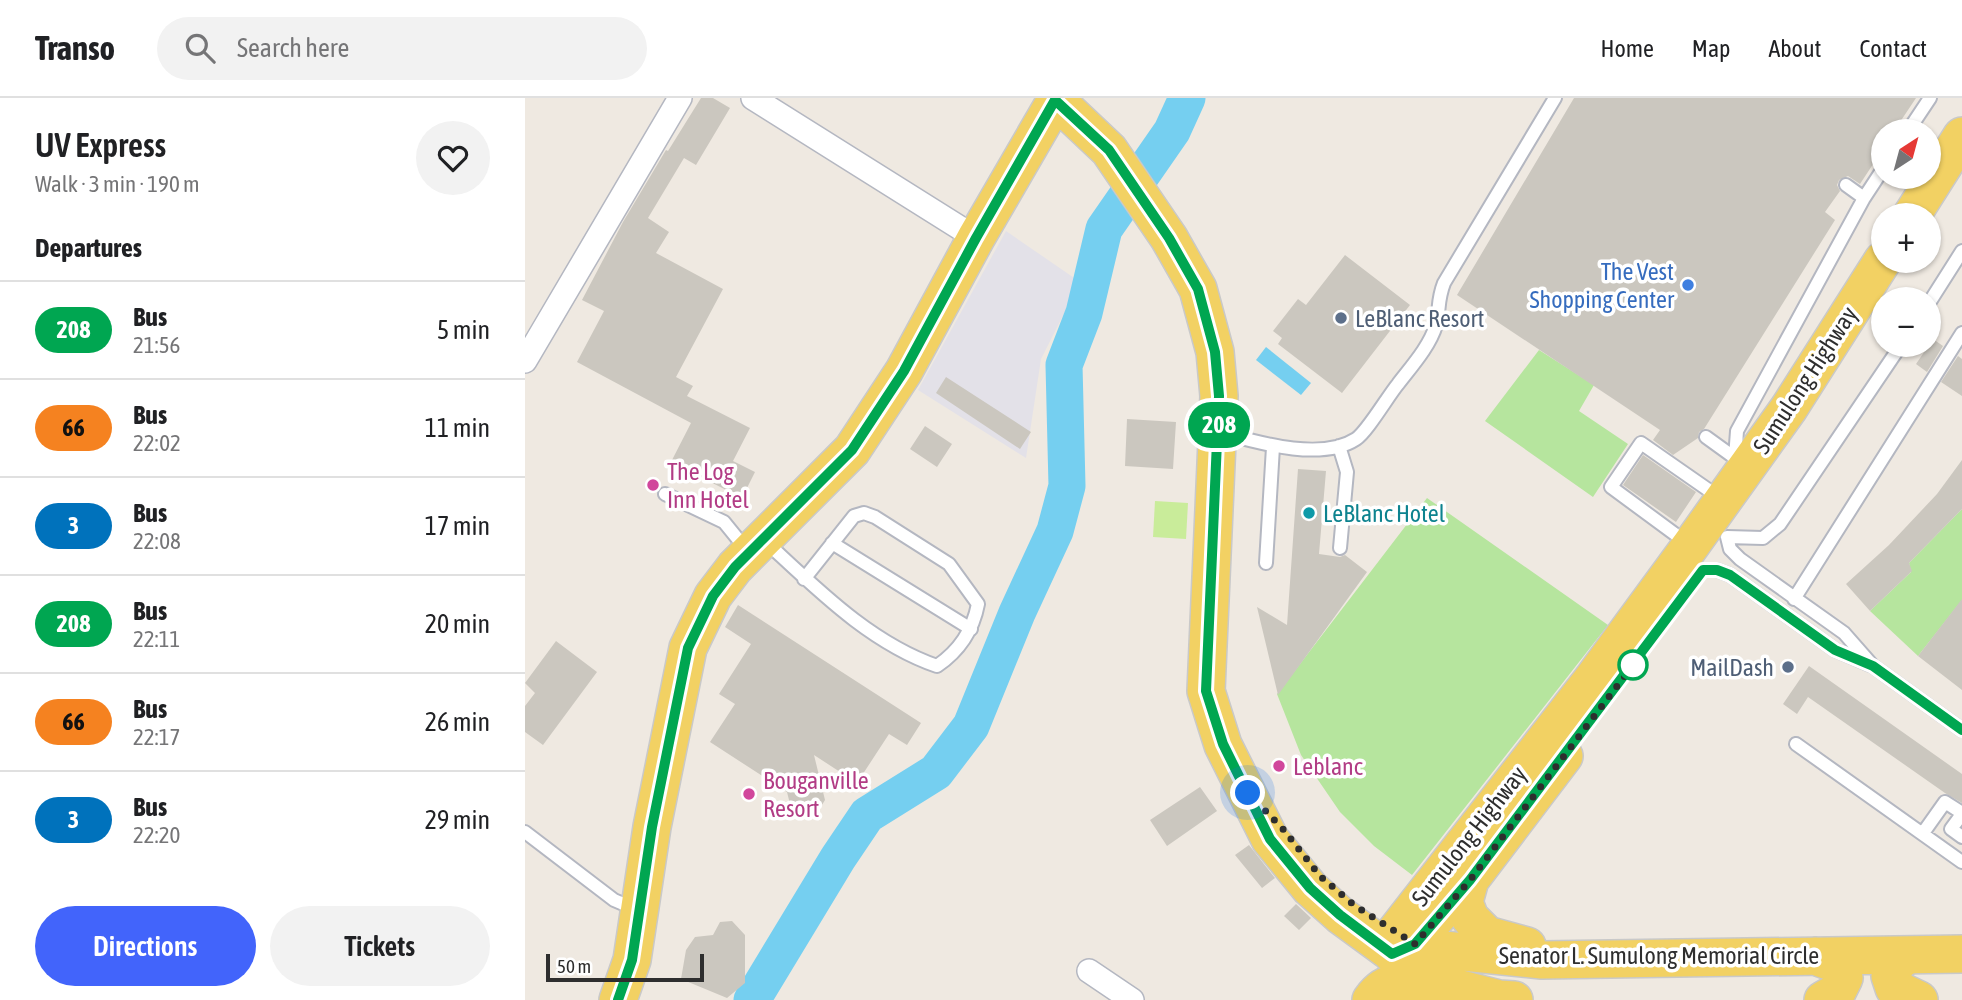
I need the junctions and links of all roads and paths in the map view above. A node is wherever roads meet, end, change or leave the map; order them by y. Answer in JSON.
{"nodes":[{"id":1,"x":680,"y":98,"type":"edge"},
{"id":2,"x":753,"y":98,"type":"edge"},
{"id":3,"x":1555,"y":98,"type":"edge"},
{"id":4,"x":1930,"y":98,"type":"edge"},
{"id":5,"x":1056,"y":99,"type":"edge"},
{"id":6,"x":1916,"y":119,"type":"edge"},
{"id":7,"x":1962,"y":136,"type":"edge"},
{"id":8,"x":1962,"y":178,"type":"edge"},
{"id":9,"x":1846,"y":185,"type":"dead end"},
{"id":10,"x":1871,"y":187,"type":"edge"},
{"id":11,"x":1864,"y":198,"type":"junction"},
{"id":12,"x":1920,"y":203,"type":"edge"},
{"id":13,"x":1941,"y":211,"type":"edge"},
{"id":14,"x":976,"y":238,"type":"junction"},
{"id":15,"x":1962,"y":251,"type":"edge"},
{"id":16,"x":1875,"y":273,"type":"edge"},
{"id":17,"x":1939,"y":287,"type":"edge"},
{"id":18,"x":1871,"y":322,"type":"edge"},
{"id":19,"x":1962,"y":334,"type":"edge"},
{"id":20,"x":1893,"y":357,"type":"edge"},
{"id":21,"x":525,"y":361,"type":"edge"},
{"id":22,"x":1219,"y":432,"type":"junction"},
{"id":23,"x":1706,"y":437,"type":"dead end"},
{"id":24,"x":1339,"y":446,"type":"junction"},
{"id":25,"x":1273,"y":447,"type":"junction"},
{"id":26,"x":1740,"y":464,"type":"junction"},
{"id":27,"x":665,"y":494,"type":"dead end"},
{"id":28,"x":1723,"y":500,"type":"junction"},
{"id":29,"x":1727,"y":537,"type":"junction"},
{"id":30,"x":832,"y":543,"type":"junction"},
{"id":31,"x":758,"y":544,"type":"junction"},
{"id":32,"x":1340,"y":548,"type":"dead end"},
{"id":33,"x":1697,"y":558,"type":"junction"},
{"id":34,"x":1266,"y":563,"type":"dead end"},
{"id":35,"x":804,"y":579,"type":"junction"},
{"id":36,"x":1794,"y":598,"type":"junction"},
{"id":37,"x":971,"y":629,"type":"junction"},
{"id":38,"x":1873,"y":666,"type":"junction"},
{"id":39,"x":1962,"y":730,"type":"edge"},
{"id":40,"x":1796,"y":744,"type":"dead end"},
{"id":41,"x":1962,"y":814,"type":"edge"},
{"id":42,"x":525,"y":832,"type":"edge"},
{"id":43,"x":1923,"y":833,"type":"junction"},
{"id":44,"x":1962,"y":837,"type":"edge"},
{"id":45,"x":1962,"y":862,"type":"edge"},
{"id":46,"x":1470,"y":880,"type":"junction"},
{"id":47,"x":639,"y":910,"type":"junction"},
{"id":48,"x":1401,"y":943,"type":"junction"},
{"id":49,"x":1962,"y":954,"type":"edge"},
{"id":50,"x":1910,"y":955,"type":"junction"},
{"id":51,"x":1815,"y":956,"type":"junction"},
{"id":52,"x":1601,"y":959,"type":"junction"},
{"id":53,"x":1089,"y":971,"type":"dead end"},
{"id":54,"x":1506,"y":999,"type":"edge"},
{"id":55,"x":618,"y":1000,"type":"edge"},
{"id":56,"x":1132,"y":1000,"type":"edge"},
{"id":57,"x":1371,"y":1000,"type":"edge"},
{"id":58,"x":1823,"y":1000,"type":"edge"},
{"id":59,"x":1919,"y":1000,"type":"edge"}],
"edges":[{"from":1,"to":21,"type":"street"},
{"from":2,"to":14,"type":"street"},
{"from":3,"to":24,"type":"lane"},
{"from":4,"to":6,"type":"lane"},
{"from":5,"to":14,"type":"main road","name":"Senator L. Sumulong Memorial Circle"},
{"from":5,"to":22,"type":"main road","name":"Senator L. Sumulong Memorial Circle"},
{"from":7,"to":12,"type":"main road"},
{"from":8,"to":13,"type":"main road"},
{"from":9,"to":11,"type":"lane"},
{"from":10,"to":11,"type":"lane"},
{"from":11,"to":26,"type":"lane"},
{"from":14,"to":31,"type":"main road","name":"Senator L. Sumulong Memorial Circle"},
{"from":15,"to":17,"type":"lane"},
{"from":16,"to":26,"type":"main road","name":"Sumulong Highway"},
{"from":18,"to":29,"type":"main road","name":"Sumulong Highway"},
{"from":19,"to":36,"type":"lane"},
{"from":20,"to":29,"type":"lane"},
{"from":22,"to":25,"type":"lane"},
{"from":22,"to":48,"type":"main road","name":"Senator L. Sumulong Memorial Circle"},
{"from":23,"to":26,"type":"lane"},
{"from":24,"to":25,"type":"lane"},
{"from":24,"to":32,"type":"lane"},
{"from":25,"to":34,"type":"lane"},
{"from":26,"to":28,"type":"main road","name":"Sumulong Highway"},
{"from":27,"to":31,"type":"lane"},
{"from":28,"to":33,"type":"main road","name":"Sumulong Highway"},
{"from":28,"to":33,"type":"lane"},
{"from":29,"to":33,"type":"main road","name":"Sumulong Highway"},
{"from":29,"to":36,"type":"lane"},
{"from":30,"to":35,"type":"lane"},
{"from":30,"to":37,"type":"lane"},
{"from":30,"to":37,"type":"lane"},
{"from":31,"to":35,"type":"lane"},
{"from":31,"to":47,"type":"main road","name":"Senator L. Sumulong Memorial Circle"},
{"from":33,"to":38,"type":"lane"},
{"from":33,"to":46,"type":"main road","name":"Sumulong Highway"},
{"from":33,"to":48,"type":"main road","name":"Sumulong Highway"},
{"from":35,"to":37,"type":"lane"},
{"from":36,"to":38,"type":"lane"},
{"from":38,"to":39,"type":"lane"},
{"from":40,"to":43,"type":"lane"},
{"from":41,"to":43,"type":"lane"},
{"from":41,"to":44,"type":"lane"},
{"from":42,"to":47,"type":"lane"},
{"from":43,"to":45,"type":"lane"},
{"from":46,"to":48,"type":"main road","name":"Sumulong Highway"},
{"from":46,"to":52,"type":"main road"},
{"from":47,"to":55,"type":"main road","name":"Senator L. Sumulong Memorial Circle"},
{"from":48,"to":52,"type":"main road","name":"Senator L. Sumulong Memorial Circle"},
{"from":48,"to":54,"type":"main road","name":"Senator L. Sumulong Memorial Circle"},
{"from":49,"to":50,"type":"main road","name":"Senator L. Sumulong Memorial Circle"},
{"from":50,"to":51,"type":"main road","name":"Senator L. Sumulong Memorial Circle"},
{"from":50,"to":59,"type":"main road"},
{"from":51,"to":52,"type":"main road","name":"Senator L. Sumulong Memorial Circle"},
{"from":51,"to":58,"type":"main road"},
{"from":53,"to":56,"type":"street"},
{"from":54,"to":57,"type":"main road"}]}
